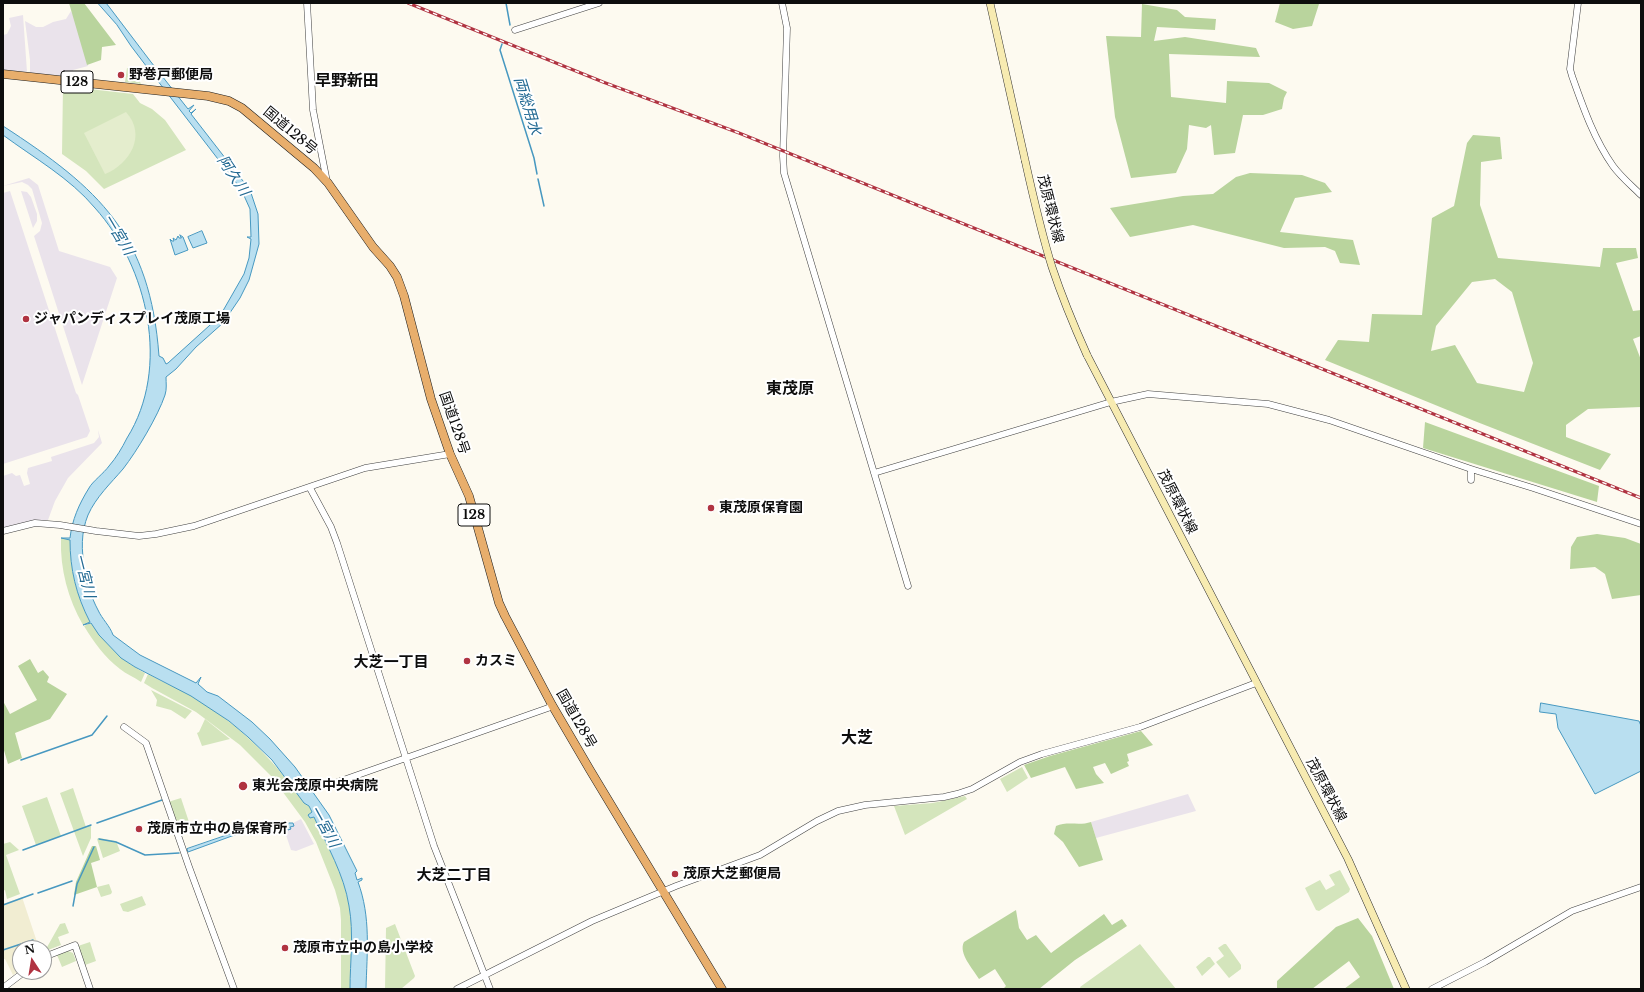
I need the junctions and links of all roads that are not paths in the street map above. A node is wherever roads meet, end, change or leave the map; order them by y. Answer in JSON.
{"nodes":[{"id":1,"x":307,"y":3,"type":"edge"},
{"id":2,"x":599,"y":3,"type":"edge"},
{"id":3,"x":782,"y":3,"type":"edge"},
{"id":4,"x":990,"y":3,"type":"edge"},
{"id":5,"x":1578,"y":3,"type":"edge"},
{"id":6,"x":515,"y":30,"type":"dead end"},
{"id":7,"x":3,"y":74,"type":"edge"},
{"id":8,"x":328,"y":184,"type":"junction"},
{"id":9,"x":1641,"y":195,"type":"edge"},
{"id":10,"x":1111,"y":402,"type":"junction"},
{"id":11,"x":450,"y":454,"type":"junction"},
{"id":12,"x":1471,"y":469,"type":"junction"},
{"id":13,"x":874,"y":473,"type":"junction"},
{"id":14,"x":1471,"y":480,"type":"dead end"},
{"id":15,"x":310,"y":488,"type":"junction"},
{"id":16,"x":1641,"y":524,"type":"edge"},
{"id":17,"x":3,"y":531,"type":"edge"},
{"id":18,"x":908,"y":586,"type":"dead end"},
{"id":19,"x":1256,"y":683,"type":"junction"},
{"id":20,"x":552,"y":705,"type":"junction"},
{"id":21,"x":124,"y":727,"type":"dead end"},
{"id":22,"x":406,"y":757,"type":"junction"},
{"id":23,"x":332,"y":784,"type":"dead end"},
{"id":24,"x":1641,"y":887,"type":"edge"},
{"id":25,"x":664,"y":891,"type":"junction"},
{"id":26,"x":52,"y":954,"type":"edge"},
{"id":27,"x":485,"y":975,"type":"junction"},
{"id":28,"x":14,"y":980,"type":"edge"},
{"id":29,"x":3,"y":988,"type":"edge"},
{"id":30,"x":90,"y":989,"type":"edge"},
{"id":31,"x":234,"y":989,"type":"edge"},
{"id":32,"x":458,"y":989,"type":"edge"},
{"id":33,"x":490,"y":989,"type":"edge"},
{"id":34,"x":722,"y":989,"type":"edge"},
{"id":35,"x":1406,"y":989,"type":"edge"},
{"id":36,"x":1432,"y":989,"type":"edge"}],
"edges":[{"from":1,"to":8,"type":"street"},
{"from":2,"to":6,"type":"street"},
{"from":3,"to":13,"type":"street"},
{"from":4,"to":10,"type":"main road","name":"茂原環状線","bridge":true},
{"from":5,"to":9,"type":"street"},
{"from":7,"to":8,"type":"highway","name":"国道128号","number":"128"},
{"from":8,"to":11,"type":"highway","name":"国道128号","number":"128"},
{"from":10,"to":12,"type":"street"},
{"from":10,"to":13,"type":"street"},
{"from":10,"to":19,"type":"main road","name":"茂原環状線"},
{"from":11,"to":15,"type":"street"},
{"from":11,"to":20,"type":"highway","name":"国道128号","number":"128"},
{"from":12,"to":14,"type":"street"},
{"from":12,"to":16,"type":"street"},
{"from":13,"to":18,"type":"street"},
{"from":15,"to":17,"type":"street"},
{"from":15,"to":22,"type":"street"},
{"from":19,"to":25,"type":"street"},
{"from":19,"to":35,"type":"main road","name":"茂原環状線"},
{"from":20,"to":22,"type":"street"},
{"from":20,"to":25,"type":"highway","name":"国道128号","number":"128"},
{"from":21,"to":31,"type":"street"},
{"from":22,"to":23,"type":"street"},
{"from":22,"to":27,"type":"street"},
{"from":24,"to":36,"type":"street"},
{"from":25,"to":27,"type":"street"},
{"from":25,"to":34,"type":"highway","name":"国道128号","number":"128"},
{"from":26,"to":30,"type":"street"},
{"from":27,"to":32,"type":"street"},
{"from":27,"to":33,"type":"street"},
{"from":28,"to":29,"type":"street"}]}
